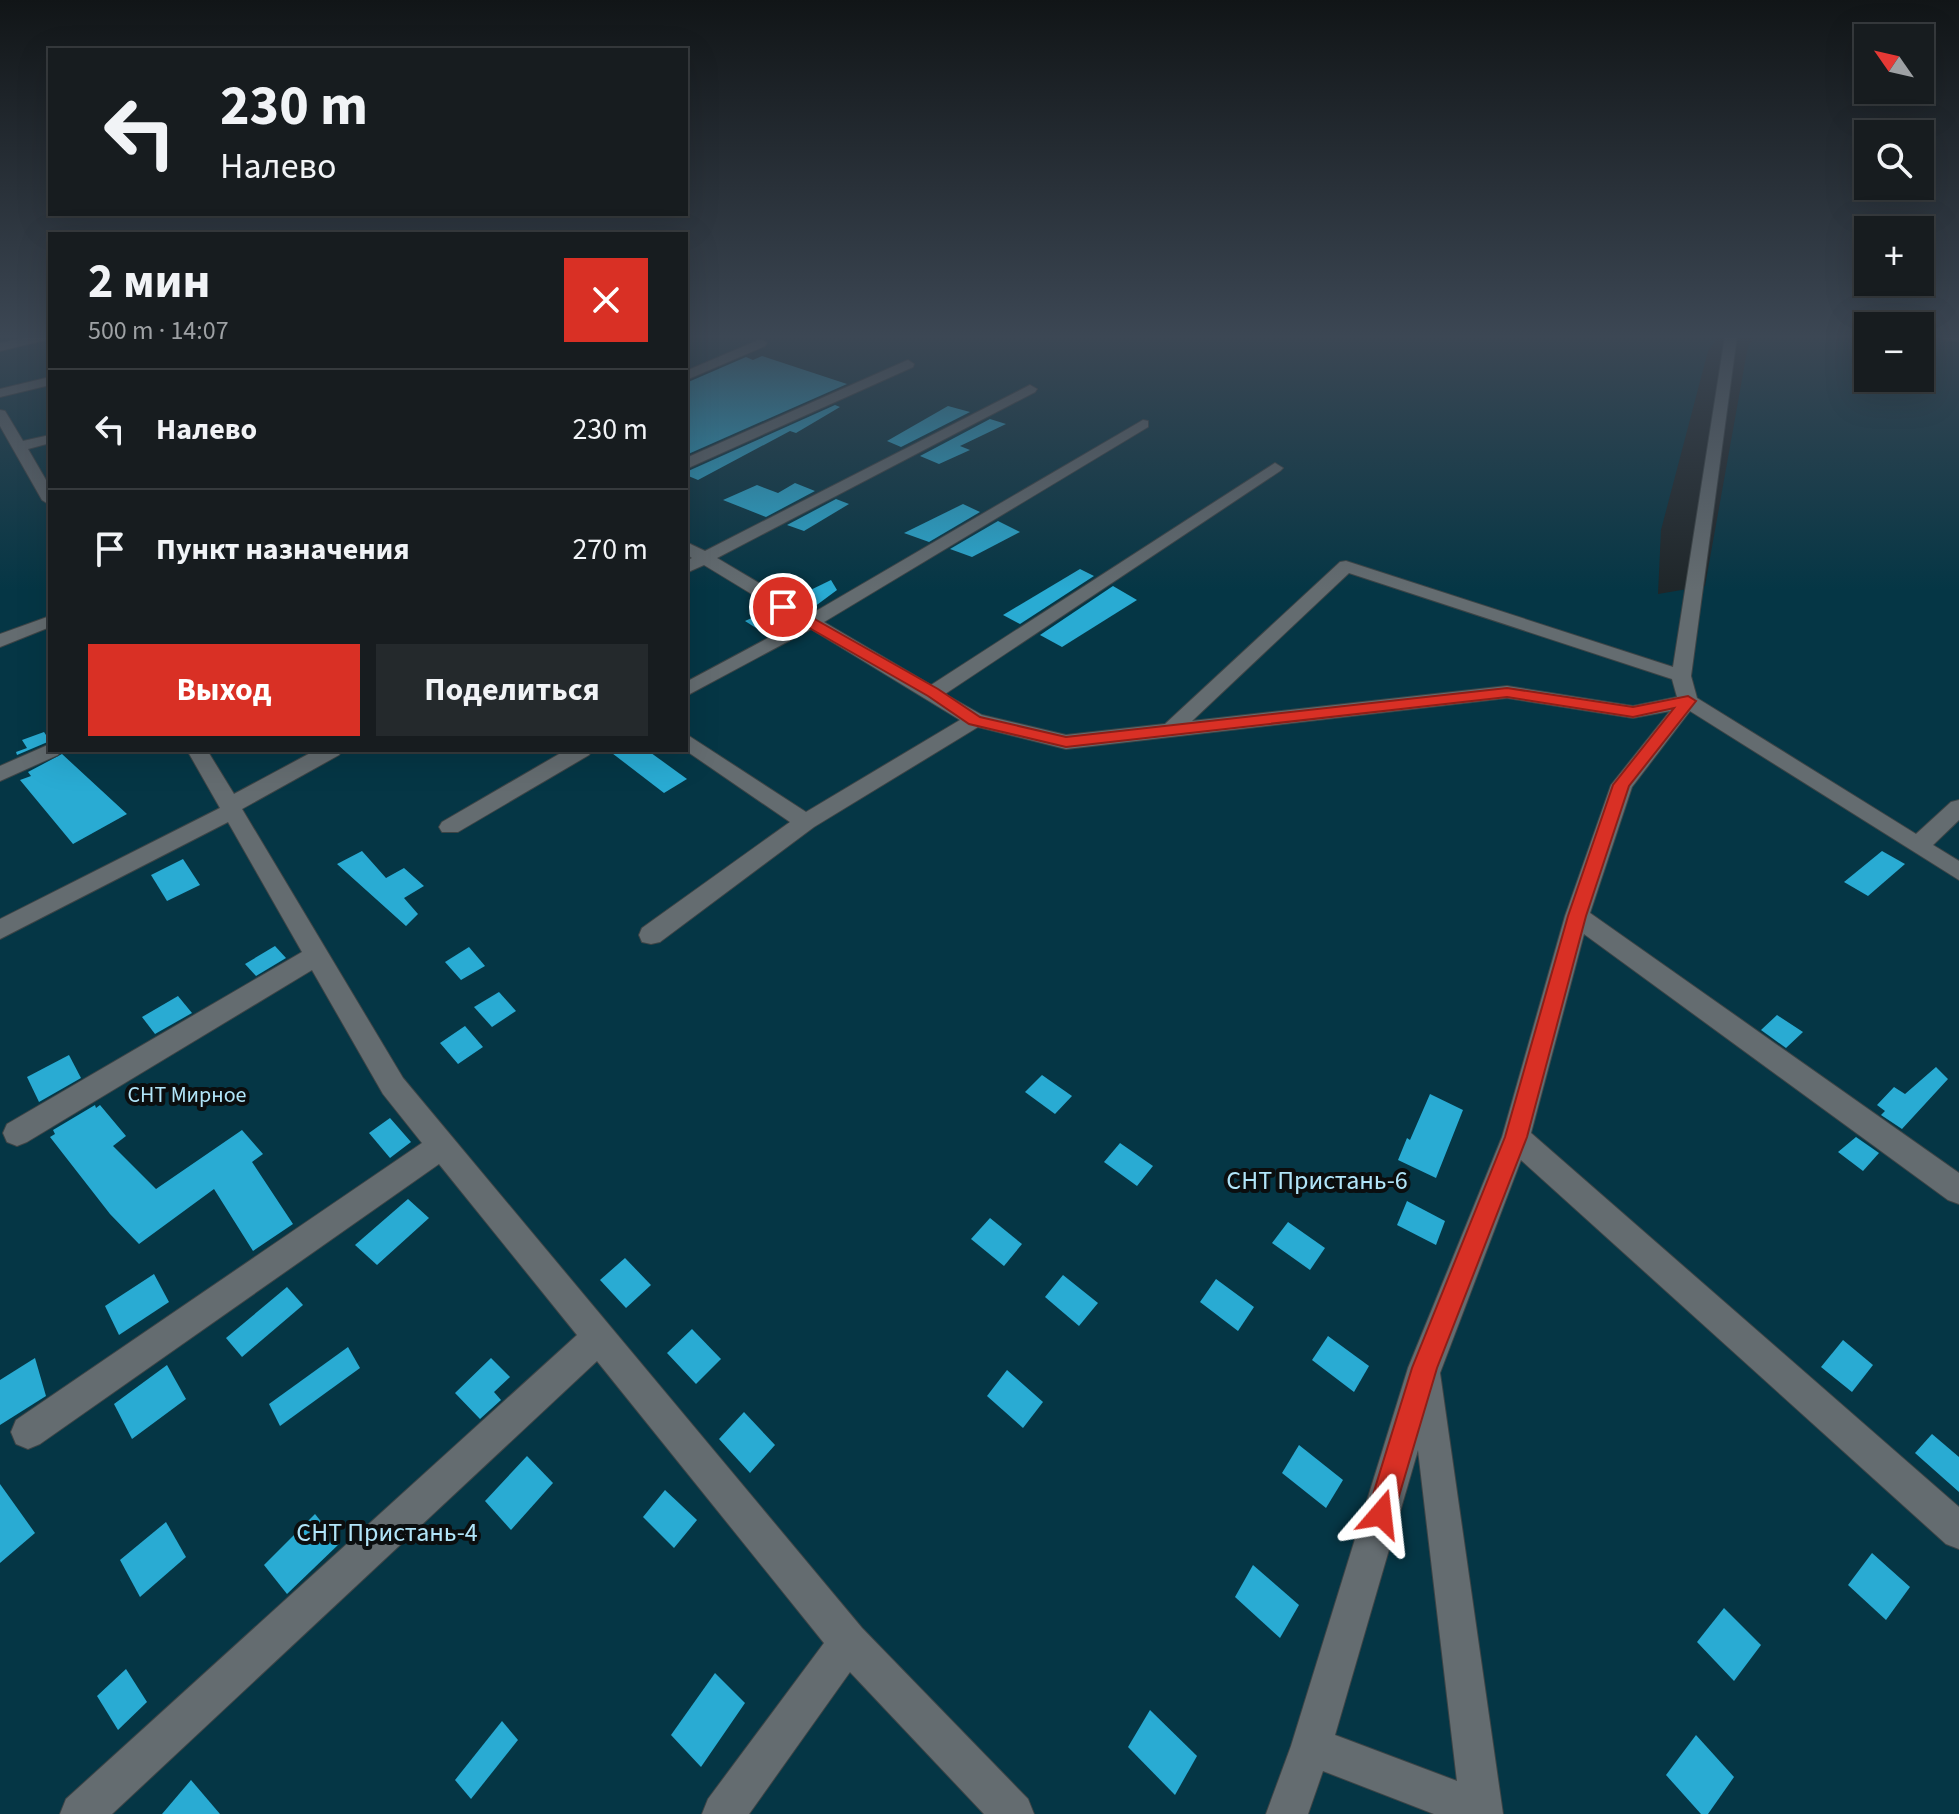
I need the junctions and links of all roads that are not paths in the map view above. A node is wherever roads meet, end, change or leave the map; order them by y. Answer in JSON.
{"nodes":[{"id":1,"x":4,"y":421,"type":"edge"},
{"id":2,"x":782,"y":421,"type":"edge"},
{"id":3,"x":969,"y":421,"type":"edge"},
{"id":4,"x":1719,"y":421,"type":"edge"},
{"id":5,"x":1143,"y":424,"type":"dead end"},
{"id":6,"x":48,"y":440,"type":"edge"},
{"id":7,"x":19,"y":447,"type":"junction"},
{"id":8,"x":688,"y":463,"type":"edge"},
{"id":9,"x":1275,"y":468,"type":"dead end"},
{"id":10,"x":48,"y":497,"type":"edge"},
{"id":11,"x":688,"y":548,"type":"edge"},
{"id":12,"x":706,"y":558,"type":"junction"},
{"id":13,"x":688,"y":567,"type":"edge"},
{"id":14,"x":48,"y":622,"type":"edge"},
{"id":15,"x":809,"y":623,"type":"junction"},
{"id":16,"x":0,"y":641,"type":"edge"},
{"id":17,"x":1681,"y":676,"type":"junction"},
{"id":18,"x":688,"y":689,"type":"edge"},
{"id":19,"x":933,"y":693,"type":"junction"},
{"id":20,"x":1688,"y":701,"type":"junction"},
{"id":21,"x":975,"y":720,"type":"junction"},
{"id":22,"x":1171,"y":730,"type":"junction"},
{"id":23,"x":688,"y":742,"type":"edge"},
{"id":24,"x":48,"y":751,"type":"edge"},
{"id":25,"x":198,"y":752,"type":"edge"},
{"id":26,"x":329,"y":752,"type":"edge"},
{"id":27,"x":579,"y":752,"type":"edge"},
{"id":28,"x":0,"y":774,"type":"edge"},
{"id":29,"x":1959,"y":807,"type":"edge"},
{"id":30,"x":231,"y":808,"type":"junction"},
{"id":31,"x":806,"y":822,"type":"junction"},
{"id":32,"x":450,"y":827,"type":"dead end"},
{"id":33,"x":1918,"y":846,"type":"junction"},
{"id":34,"x":1959,"y":872,"type":"edge"},
{"id":35,"x":1577,"y":916,"type":"junction"},
{"id":36,"x":0,"y":930,"type":"edge"},
{"id":37,"x":651,"y":935,"type":"dead end"},
{"id":38,"x":317,"y":955,"type":"junction"},
{"id":39,"x":17,"y":1133,"type":"dead end"},
{"id":40,"x":1516,"y":1137,"type":"junction"},
{"id":41,"x":442,"y":1145,"type":"junction"},
{"id":42,"x":1959,"y":1190,"type":"edge"},
{"id":43,"x":599,"y":1337,"type":"junction"},
{"id":44,"x":1425,"y":1368,"type":"junction"},
{"id":45,"x":28,"y":1432,"type":"dead end"},
{"id":46,"x":1959,"y":1531,"type":"edge"},
{"id":47,"x":848,"y":1642,"type":"junction"},
{"id":48,"x":1311,"y":1746,"type":"junction"},
{"id":49,"x":1482,"y":1812,"type":"edge"},
{"id":50,"x":81,"y":1814,"type":"edge"},
{"id":51,"x":723,"y":1814,"type":"edge"},
{"id":52,"x":1013,"y":1814,"type":"edge"},
{"id":53,"x":1287,"y":1814,"type":"edge"}],
"edges":[{"from":1,"to":7,"type":"street"},
{"from":2,"to":8,"type":"street"},
{"from":3,"to":12,"type":"street"},
{"from":4,"to":17,"type":"street"},
{"from":5,"to":15,"type":"street"},
{"from":6,"to":7,"type":"street"},
{"from":7,"to":10,"type":"street"},
{"from":9,"to":19,"type":"street"},
{"from":11,"to":12,"type":"street"},
{"from":12,"to":13,"type":"street"},
{"from":12,"to":15,"type":"street"},
{"from":14,"to":16,"type":"street"},
{"from":15,"to":18,"type":"street"},
{"from":15,"to":19,"type":"street"},
{"from":17,"to":20,"type":"street"},
{"from":17,"to":22,"type":"street"},
{"from":19,"to":21,"type":"street"},
{"from":20,"to":22,"type":"street"},
{"from":20,"to":33,"type":"street"},
{"from":20,"to":35,"type":"street"},
{"from":21,"to":22,"type":"street"},
{"from":21,"to":31,"type":"street"},
{"from":23,"to":31,"type":"street"},
{"from":24,"to":28,"type":"street"},
{"from":25,"to":30,"type":"street"},
{"from":26,"to":30,"type":"street"},
{"from":27,"to":32,"type":"street"},
{"from":29,"to":33,"type":"street"},
{"from":30,"to":36,"type":"street"},
{"from":30,"to":38,"type":"street"},
{"from":31,"to":37,"type":"street"},
{"from":33,"to":34,"type":"street"},
{"from":35,"to":40,"type":"street"},
{"from":35,"to":42,"type":"street"},
{"from":38,"to":39,"type":"street"},
{"from":38,"to":41,"type":"street"},
{"from":40,"to":44,"type":"street"},
{"from":40,"to":46,"type":"street"},
{"from":41,"to":43,"type":"street"},
{"from":41,"to":45,"type":"street"},
{"from":43,"to":47,"type":"street"},
{"from":43,"to":50,"type":"street"},
{"from":44,"to":48,"type":"street"},
{"from":44,"to":49,"type":"street"},
{"from":47,"to":51,"type":"street"},
{"from":47,"to":52,"type":"street"},
{"from":48,"to":49,"type":"street"},
{"from":48,"to":53,"type":"street"}]}
